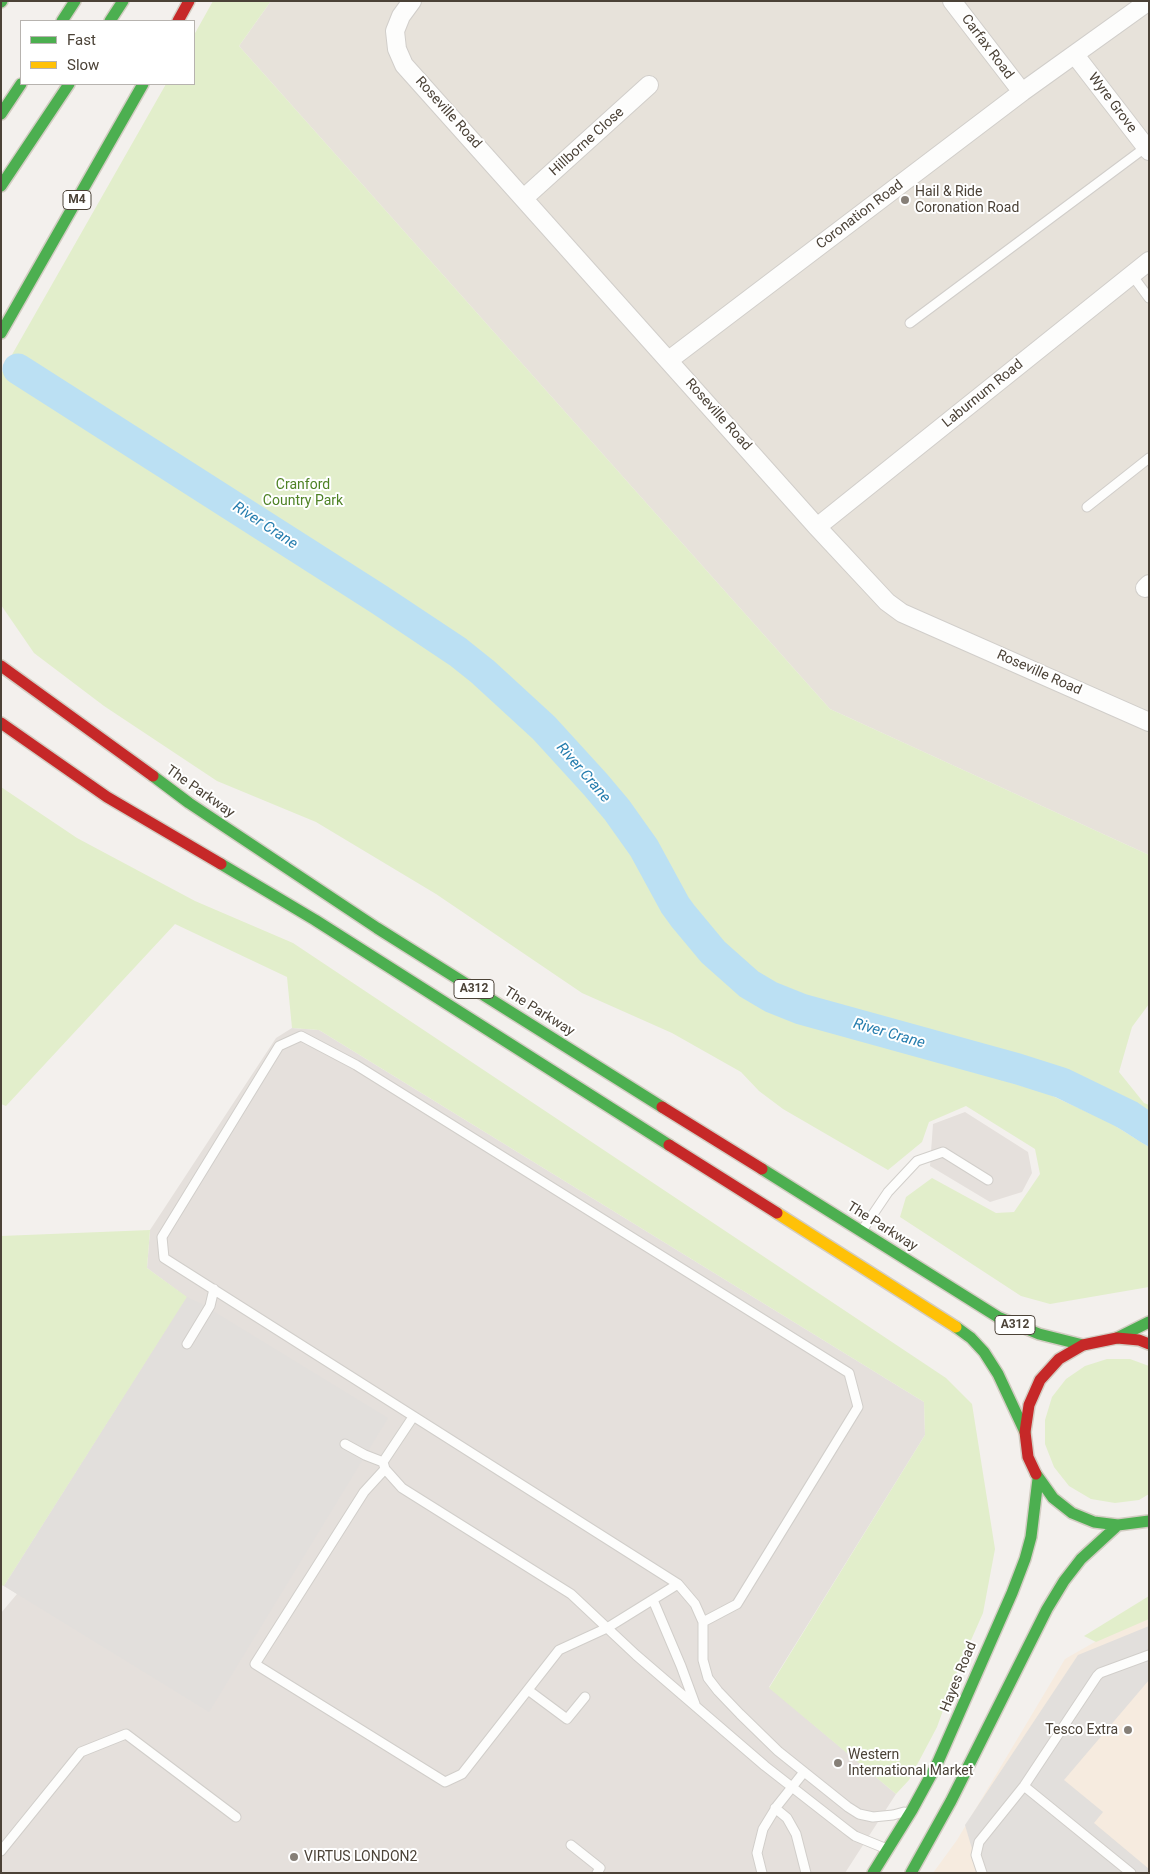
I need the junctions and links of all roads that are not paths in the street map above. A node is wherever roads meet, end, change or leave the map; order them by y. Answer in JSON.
{"nodes":[{"id":1,"x":75,"y":1,"type":"edge"},
{"id":2,"x":124,"y":1,"type":"edge"},
{"id":3,"x":189,"y":1,"type":"edge"},
{"id":4,"x":412,"y":1,"type":"edge"},
{"id":5,"x":952,"y":1,"type":"edge"},
{"id":6,"x":1149,"y":1,"type":"edge"},
{"id":7,"x":63,"y":20,"type":"edge"},
{"id":8,"x":111,"y":20,"type":"edge"},
{"id":9,"x":179,"y":20,"type":"edge"},
{"id":10,"x":1075,"y":55,"type":"junction"},
{"id":11,"x":20,"y":85,"type":"edge"},
{"id":12,"x":68,"y":85,"type":"edge"},
{"id":13,"x":142,"y":85,"type":"edge"},
{"id":14,"x":649,"y":85,"type":"dead end"},
{"id":15,"x":1022,"y":92,"type":"junction"},
{"id":16,"x":1,"y":114,"type":"edge"},
{"id":17,"x":1147,"y":149,"type":"edge"},
{"id":18,"x":1,"y":186,"type":"edge"},
{"id":19,"x":524,"y":198,"type":"junction"},
{"id":20,"x":1149,"y":261,"type":"edge"},
{"id":21,"x":1132,"y":275,"type":"junction"},
{"id":22,"x":1149,"y":298,"type":"edge"},
{"id":23,"x":910,"y":323,"type":"dead end"},
{"id":24,"x":1,"y":333,"type":"edge"},
{"id":25,"x":669,"y":360,"type":"junction"},
{"id":26,"x":1149,"y":458,"type":"edge"},
{"id":27,"x":1087,"y":507,"type":"dead end"},
{"id":28,"x":817,"y":527,"type":"junction"},
{"id":29,"x":1,"y":666,"type":"edge"},
{"id":30,"x":1149,"y":722,"type":"edge"},
{"id":31,"x":1,"y":723,"type":"edge"},
{"id":32,"x":988,"y":1180,"type":"dead end"},
{"id":33,"x":862,"y":1232,"type":"junction"},
{"id":34,"x":214,"y":1289,"type":"junction"},
{"id":35,"x":1149,"y":1322,"type":"edge"},
{"id":36,"x":1117,"y":1338,"type":"junction"},
{"id":37,"x":187,"y":1344,"type":"dead end"},
{"id":38,"x":1149,"y":1344,"type":"edge"},
{"id":39,"x":1083,"y":1345,"type":"junction"},
{"id":40,"x":413,"y":1417,"type":"junction"},
{"id":41,"x":1025,"y":1432,"type":"junction"},
{"id":42,"x":345,"y":1444,"type":"dead end"},
{"id":43,"x":384,"y":1466,"type":"junction"},
{"id":44,"x":1038,"y":1480,"type":"junction"},
{"id":45,"x":1148,"y":1522,"type":"edge"},
{"id":46,"x":1118,"y":1525,"type":"junction"},
{"id":47,"x":678,"y":1584,"type":"junction"},
{"id":48,"x":653,"y":1600,"type":"junction"},
{"id":49,"x":703,"y":1622,"type":"junction"},
{"id":50,"x":607,"y":1628,"type":"junction"},
{"id":51,"x":1149,"y":1655,"type":"edge"},
{"id":52,"x":528,"y":1690,"type":"junction"},
{"id":53,"x":585,"y":1698,"type":"dead end"},
{"id":54,"x":695,"y":1704,"type":"junction"},
{"id":55,"x":804,"y":1772,"type":"junction"},
{"id":56,"x":792,"y":1786,"type":"junction"},
{"id":57,"x":1024,"y":1786,"type":"junction"},
{"id":58,"x":775,"y":1808,"type":"junction"},
{"id":59,"x":912,"y":1810,"type":"junction"},
{"id":60,"x":236,"y":1817,"type":"dead end"},
{"id":61,"x":571,"y":1845,"type":"dead end"},
{"id":62,"x":1,"y":1851,"type":"edge"},
{"id":63,"x":895,"y":1854,"type":"junction"},
{"id":64,"x":917,"y":1869,"type":"edge"},
{"id":65,"x":597,"y":1873,"type":"edge"},
{"id":66,"x":762,"y":1873,"type":"edge"},
{"id":67,"x":806,"y":1873,"type":"edge"},
{"id":68,"x":873,"y":1873,"type":"edge"},
{"id":69,"x":982,"y":1873,"type":"edge"},
{"id":70,"x":1131,"y":1873,"type":"edge"}],
"edges":[{"from":1,"to":7,"type":"main road"},
{"from":2,"to":8,"type":"main road"},
{"from":3,"to":9,"type":"main road"},
{"from":4,"to":19,"type":"street","name":"Roseville Road"},
{"from":5,"to":15,"type":"street","name":"Carfax Road"},
{"from":6,"to":10,"type":"street","name":"Coronation Road"},
{"from":10,"to":15,"type":"street","name":"Coronation Road"},
{"from":10,"to":17,"type":"street","name":"Wyre Grove"},
{"from":11,"to":16,"type":"main road"},
{"from":12,"to":18,"type":"main road"},
{"from":13,"to":24,"type":"main road","number":"M4"},
{"from":14,"to":19,"type":"street","name":"Hillborne Close"},
{"from":15,"to":25,"type":"street","name":"Coronation Road"},
{"from":17,"to":23,"type":"lane"},
{"from":19,"to":25,"type":"street","name":"Roseville Road"},
{"from":20,"to":21,"type":"street","name":"Laburnum Road"},
{"from":21,"to":22,"type":"lane"},
{"from":21,"to":28,"type":"street","name":"Laburnum Road"},
{"from":25,"to":28,"type":"street","name":"Roseville Road"},
{"from":26,"to":27,"type":"lane"},
{"from":28,"to":30,"type":"street","name":"Roseville Road"},
{"from":29,"to":33,"type":"main road","name":"The Parkway","number":"A312"},
{"from":31,"to":41,"type":"main road","number":"A312"},
{"from":32,"to":33,"type":"lane"},
{"from":33,"to":39,"type":"main road","name":"The Parkway","number":"A312"},
{"from":34,"to":37,"type":"lane"},
{"from":34,"to":40,"type":"lane"},
{"from":34,"to":49,"type":"lane"},
{"from":35,"to":36,"type":"main road"},
{"from":36,"to":38,"type":"main road"},
{"from":36,"to":39,"type":"main road"},
{"from":39,"to":41,"type":"main road"},
{"from":40,"to":43,"type":"lane"},
{"from":40,"to":47,"type":"lane"},
{"from":41,"to":44,"type":"main road"},
{"from":42,"to":43,"type":"lane"},
{"from":43,"to":50,"type":"lane"},
{"from":43,"to":52,"type":"lane"},
{"from":44,"to":46,"type":"main road"},
{"from":44,"to":59,"type":"main road","name":"Hayes Road"},
{"from":45,"to":46,"type":"main road"},
{"from":46,"to":64,"type":"main road"},
{"from":47,"to":48,"type":"lane"},
{"from":47,"to":49,"type":"lane"},
{"from":48,"to":50,"type":"lane"},
{"from":48,"to":54,"type":"lane"},
{"from":49,"to":55,"type":"lane"},
{"from":50,"to":52,"type":"lane"},
{"from":50,"to":54,"type":"lane"},
{"from":51,"to":57,"type":"lane"},
{"from":52,"to":53,"type":"lane"},
{"from":54,"to":56,"type":"lane"},
{"from":55,"to":56,"type":"lane"},
{"from":55,"to":59,"type":"lane"},
{"from":56,"to":58,"type":"lane"},
{"from":56,"to":63,"type":"lane"},
{"from":57,"to":69,"type":"lane"},
{"from":57,"to":70,"type":"lane"},
{"from":58,"to":66,"type":"lane"},
{"from":58,"to":67,"type":"lane"},
{"from":59,"to":63,"type":"main road","name":"Hayes Road"},
{"from":60,"to":62,"type":"lane"},
{"from":61,"to":65,"type":"lane"},
{"from":63,"to":64,"type":"main road"},
{"from":63,"to":68,"type":"main road","name":"Hayes Road"}]}
